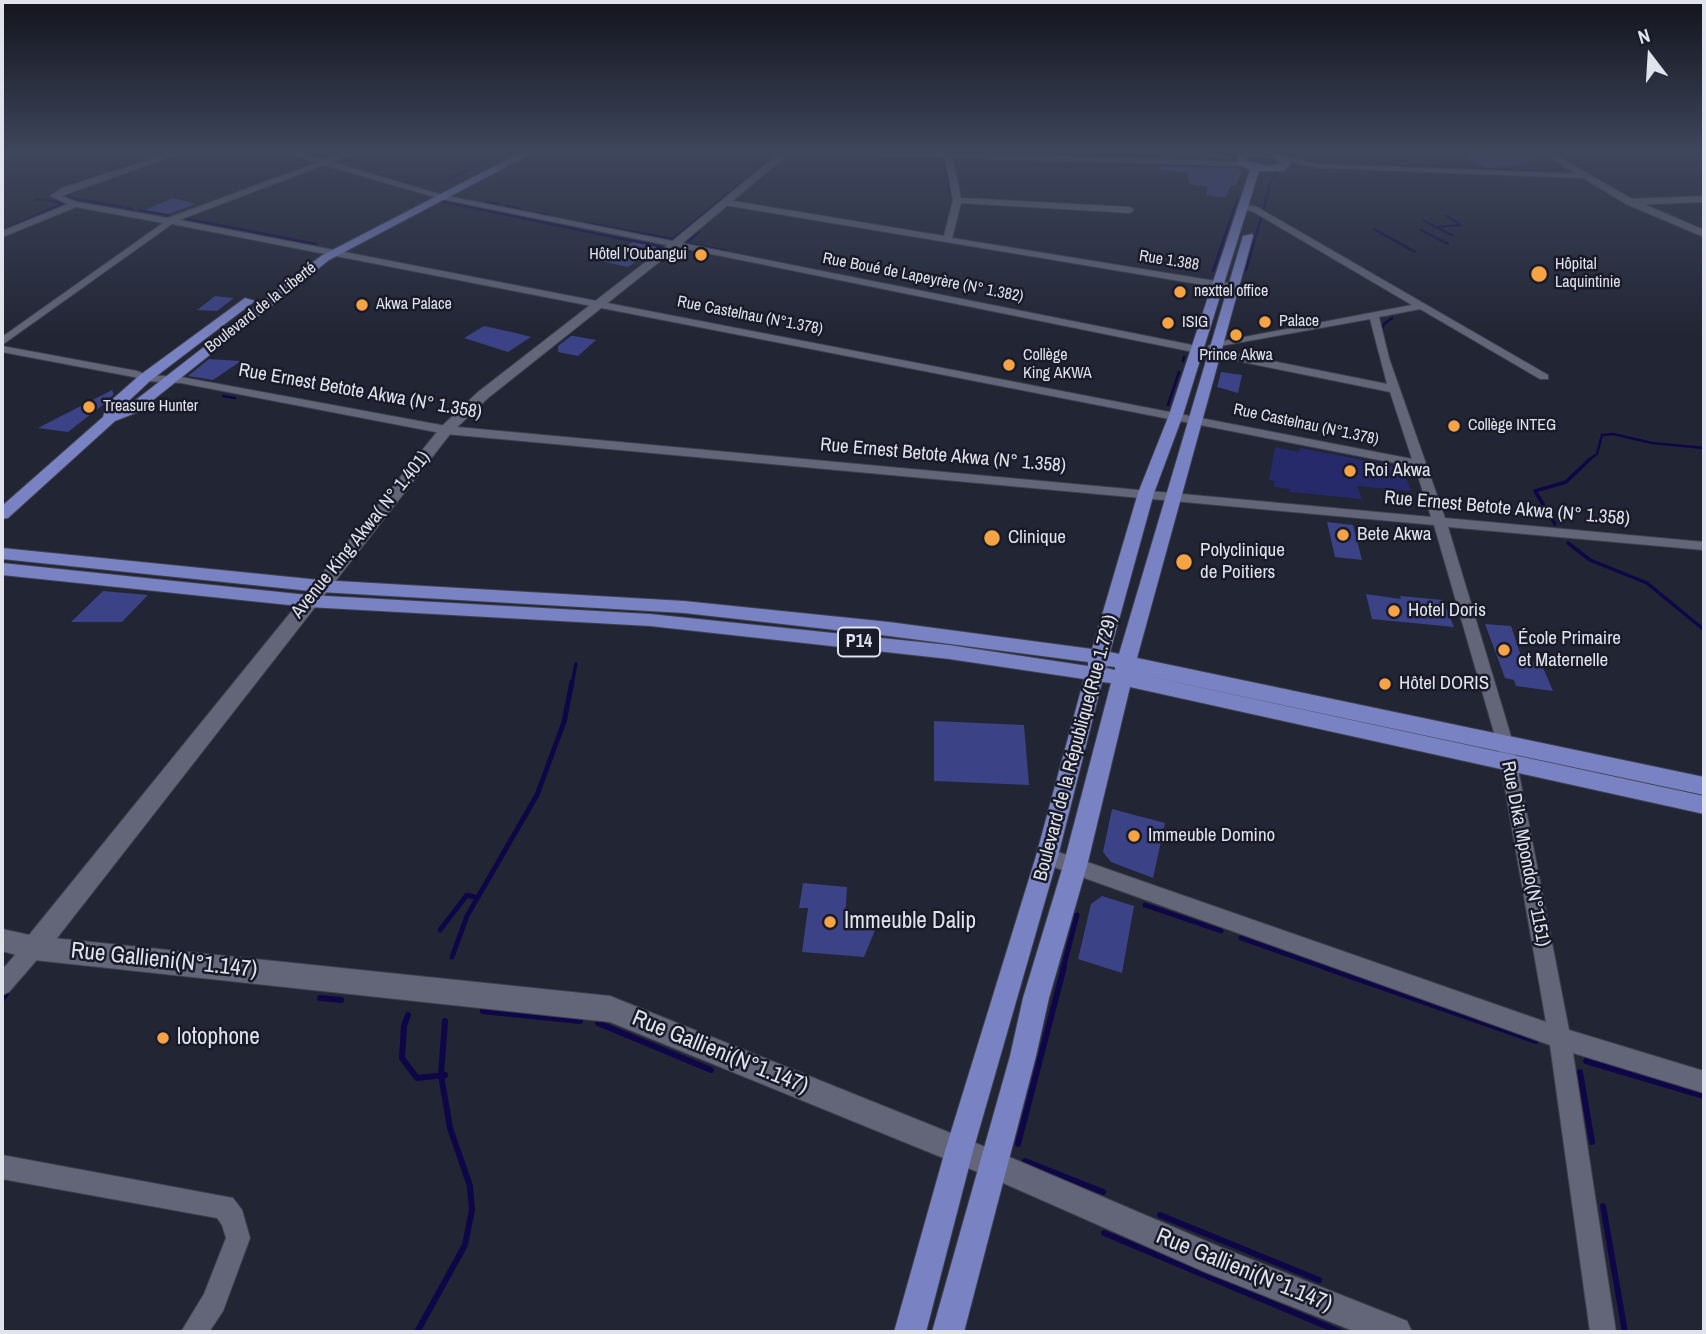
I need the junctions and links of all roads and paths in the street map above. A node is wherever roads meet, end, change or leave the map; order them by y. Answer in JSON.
{"nodes":[{"id":1,"x":52,"y":213,"type":"edge"},
{"id":2,"x":131,"y":213,"type":"edge"},
{"id":3,"x":190,"y":213,"type":"edge"},
{"id":4,"x":396,"y":213,"type":"edge"},
{"id":5,"x":403,"y":213,"type":"edge"},
{"id":6,"x":524,"y":213,"type":"edge"},
{"id":7,"x":713,"y":213,"type":"edge"},
{"id":8,"x":790,"y":213,"type":"edge"},
{"id":9,"x":954,"y":213,"type":"edge"},
{"id":10,"x":1247,"y":213,"type":"edge"},
{"id":11,"x":1257,"y":213,"type":"edge"},
{"id":12,"x":1656,"y":213,"type":"edge"},
{"id":13,"x":172,"y":220,"type":"junction"},
{"id":14,"x":2,"y":234,"type":"edge"},
{"id":15,"x":1704,"y":234,"type":"edge"},
{"id":16,"x":947,"y":241,"type":"junction"},
{"id":17,"x":674,"y":244,"type":"junction"},
{"id":18,"x":321,"y":249,"type":"junction"},
{"id":19,"x":335,"y":252,"type":"junction"},
{"id":20,"x":1226,"y":286,"type":"junction"},
{"id":21,"x":597,"y":303,"type":"junction"},
{"id":22,"x":1420,"y":306,"type":"junction"},
{"id":23,"x":1374,"y":316,"type":"junction"},
{"id":24,"x":2,"y":342,"type":"edge"},
{"id":25,"x":1196,"y":346,"type":"junction"},
{"id":26,"x":2,"y":349,"type":"edge"},
{"id":27,"x":1217,"y":350,"type":"junction"},
{"id":28,"x":145,"y":375,"type":"junction"},
{"id":29,"x":1544,"y":377,"type":"dead end"},
{"id":30,"x":174,"y":379,"type":"junction"},
{"id":31,"x":1394,"y":389,"type":"junction"},
{"id":32,"x":1175,"y":415,"type":"junction"},
{"id":33,"x":110,"y":418,"type":"junction"},
{"id":34,"x":1196,"y":419,"type":"junction"},
{"id":35,"x":446,"y":430,"type":"junction"},
{"id":36,"x":1418,"y":464,"type":"junction"},
{"id":37,"x":1146,"y":493,"type":"junction"},
{"id":38,"x":1173,"y":496,"type":"junction"},
{"id":39,"x":2,"y":514,"type":"edge"},
{"id":40,"x":1440,"y":523,"type":"junction"},
{"id":41,"x":1704,"y":546,"type":"edge"},
{"id":42,"x":2,"y":552,"type":"edge"},
{"id":43,"x":2,"y":569,"type":"edge"},
{"id":44,"x":314,"y":594,"type":"junction"},
{"id":45,"x":1098,"y":665,"type":"junction"},
{"id":46,"x":1124,"y":670,"type":"junction"},
{"id":47,"x":1505,"y":743,"type":"junction"},
{"id":48,"x":1508,"y":763,"type":"junction"},
{"id":49,"x":1704,"y":786,"type":"edge"},
{"id":50,"x":1704,"y":805,"type":"edge"},
{"id":51,"x":1047,"y":856,"type":"junction"},
{"id":52,"x":1075,"y":866,"type":"junction"},
{"id":53,"x":2,"y":940,"type":"edge"},
{"id":54,"x":34,"y":948,"type":"junction"},
{"id":55,"x":2,"y":985,"type":"edge"},
{"id":56,"x":1560,"y":1038,"type":"junction"},
{"id":57,"x":1704,"y":1082,"type":"edge"},
{"id":58,"x":959,"y":1152,"type":"junction"},
{"id":59,"x":993,"y":1164,"type":"junction"},
{"id":60,"x":2,"y":1167,"type":"edge"},
{"id":61,"x":194,"y":1332,"type":"edge"},
{"id":62,"x":909,"y":1332,"type":"edge"},
{"id":63,"x":948,"y":1332,"type":"edge"},
{"id":64,"x":1396,"y":1332,"type":"edge"},
{"id":65,"x":1603,"y":1332,"type":"edge"}],
"edges":[{"from":1,"to":14,"type":"street"},
{"from":2,"to":13,"type":"street","name":"Rue Castelnau (N°1.378)"},
{"from":3,"to":13,"type":"street"},
{"from":4,"to":18,"type":"main road","name":"Boulevard de la Liberté"},
{"from":5,"to":19,"type":"main road","name":"Boulevard de la Liberté"},
{"from":6,"to":17,"type":"street","name":"Rue Boué de Lapeyrère (N° 1.382)"},
{"from":7,"to":17,"type":"street","name":"Avenue King Akwa( N° 1.401)"},
{"from":8,"to":16,"type":"street","name":"Rue 1.388"},
{"from":9,"to":16,"type":"street"},
{"from":10,"to":20,"type":"main road","name":"Boulevard de la République(Rue 1.729)"},
{"from":11,"to":22,"type":"street"},
{"from":12,"to":15,"type":"street"},
{"from":13,"to":18,"type":"street","name":"Rue Castelnau (N°1.378)"},
{"from":13,"to":24,"type":"street"},
{"from":16,"to":20,"type":"street","name":"Rue 1.388"},
{"from":17,"to":21,"type":"street","name":"Avenue King Akwa( N° 1.401)"},
{"from":17,"to":25,"type":"street","name":"Rue Boué de Lapeyrère (N° 1.382)"},
{"from":18,"to":19,"type":"street","name":"Rue Castelnau (N°1.378)"},
{"from":18,"to":28,"type":"main road","name":"Boulevard de la Liberté"},
{"from":19,"to":21,"type":"street","name":"Rue Castelnau (N°1.378)"},
{"from":19,"to":30,"type":"main road","name":"Boulevard de la Liberté"},
{"from":20,"to":25,"type":"main road","name":"Boulevard de la République(Rue 1.729)"},
{"from":20,"to":27,"type":"main road","name":"Boulevard de la République(Rue 1.729)"},
{"from":21,"to":32,"type":"street","name":"Rue Castelnau (N°1.378)"},
{"from":21,"to":35,"type":"street","name":"Avenue King Akwa( N° 1.401)"},
{"from":22,"to":23,"type":"street"},
{"from":22,"to":29,"type":"street"},
{"from":23,"to":27,"type":"street"},
{"from":23,"to":31,"type":"street","name":"Rue Dika Mpondo(N°1151)"},
{"from":25,"to":27,"type":"street","name":"Rue Boué de Lapeyrère (N° 1.382)"},
{"from":25,"to":32,"type":"main road","name":"Boulevard de la République(Rue 1.729)"},
{"from":26,"to":28,"type":"street","name":"Rue Ernest Betote Akwa (N° 1.358)"},
{"from":27,"to":31,"type":"street","name":"Rue Boué de Lapeyrère (N° 1.382)"},
{"from":27,"to":34,"type":"main road","name":"Boulevard de la République(Rue 1.729)"},
{"from":28,"to":30,"type":"street","name":"Rue Ernest Betote Akwa (N° 1.358)"},
{"from":28,"to":33,"type":"main road","name":"Boulevard de la Liberté"},
{"from":30,"to":33,"type":"main road","name":"Boulevard de la Liberté"},
{"from":30,"to":35,"type":"street","name":"Rue Ernest Betote Akwa (N° 1.358)"},
{"from":31,"to":36,"type":"street","name":"Rue Dika Mpondo(N°1151)"},
{"from":32,"to":34,"type":"street","name":"Rue Castelnau (N°1.378)"},
{"from":32,"to":37,"type":"main road","name":"Boulevard de la République(Rue 1.729)"},
{"from":33,"to":39,"type":"main road","name":"Boulevard de la Liberté"},
{"from":34,"to":36,"type":"street","name":"Rue Castelnau (N°1.378)"},
{"from":34,"to":38,"type":"main road","name":"Boulevard de la République(Rue 1.729)"},
{"from":35,"to":37,"type":"street","name":"Rue Ernest Betote Akwa (N° 1.358)"},
{"from":35,"to":44,"type":"street","name":"Avenue King Akwa( N° 1.401)"},
{"from":36,"to":40,"type":"street","name":"Rue Dika Mpondo(N°1151)"},
{"from":37,"to":38,"type":"street","name":"Rue Ernest Betote Akwa (N° 1.358)"},
{"from":37,"to":45,"type":"main road","name":"Boulevard de la République(Rue 1.729)"},
{"from":38,"to":40,"type":"street","name":"Rue Ernest Betote Akwa (N° 1.358)"},
{"from":38,"to":46,"type":"main road","name":"Boulevard de la République(Rue 1.729)"},
{"from":40,"to":41,"type":"street","name":"Rue Ernest Betote Akwa (N° 1.358)"},
{"from":40,"to":47,"type":"street","name":"Rue Dika Mpondo(N°1151)"},
{"from":42,"to":44,"type":"main road","number":"P14"},
{"from":43,"to":44,"type":"main road","number":"P14"},
{"from":44,"to":45,"type":"main road","number":"P14"},
{"from":44,"to":54,"type":"street","name":"Avenue King Akwa( N° 1.401)"},
{"from":45,"to":46,"type":"main road","number":"P14"},
{"from":45,"to":51,"type":"main road","name":"Boulevard de la République(Rue 1.729)"},
{"from":46,"to":47,"type":"main road","number":"P14"},
{"from":46,"to":48,"type":"main road","number":"P14"},
{"from":46,"to":52,"type":"main road","name":"Boulevard de la République(Rue 1.729)"},
{"from":47,"to":48,"type":"street","name":"Rue Dika Mpondo(N°1151)"},
{"from":47,"to":49,"type":"main road","number":"P14"},
{"from":48,"to":50,"type":"main road","number":"P14"},
{"from":48,"to":56,"type":"street","name":"Rue Dika Mpondo(N°1151)"},
{"from":51,"to":52,"type":"street"},
{"from":51,"to":58,"type":"main road","name":"Boulevard de la République(Rue 1.729)"},
{"from":52,"to":56,"type":"street"},
{"from":52,"to":59,"type":"main road","name":"Boulevard de la République(Rue 1.729)"},
{"from":53,"to":54,"type":"street","name":"Rue Gallieni(N°1.147)"},
{"from":54,"to":55,"type":"street","name":"Avenue King Akwa( N° 1.401)"},
{"from":54,"to":58,"type":"street","name":"Rue Gallieni(N°1.147)"},
{"from":56,"to":57,"type":"street"},
{"from":56,"to":65,"type":"street","name":"Rue Dika Mpondo(N°1151)"},
{"from":58,"to":59,"type":"street","name":"Rue Gallieni(N°1.147)"},
{"from":58,"to":62,"type":"main road","name":"Boulevard de la République(Rue 1.729)"},
{"from":59,"to":63,"type":"main road","name":"Boulevard de la République(Rue 1.729)"},
{"from":59,"to":64,"type":"street","name":"Rue Gallieni(N°1.147)"},
{"from":60,"to":61,"type":"street"}]}
